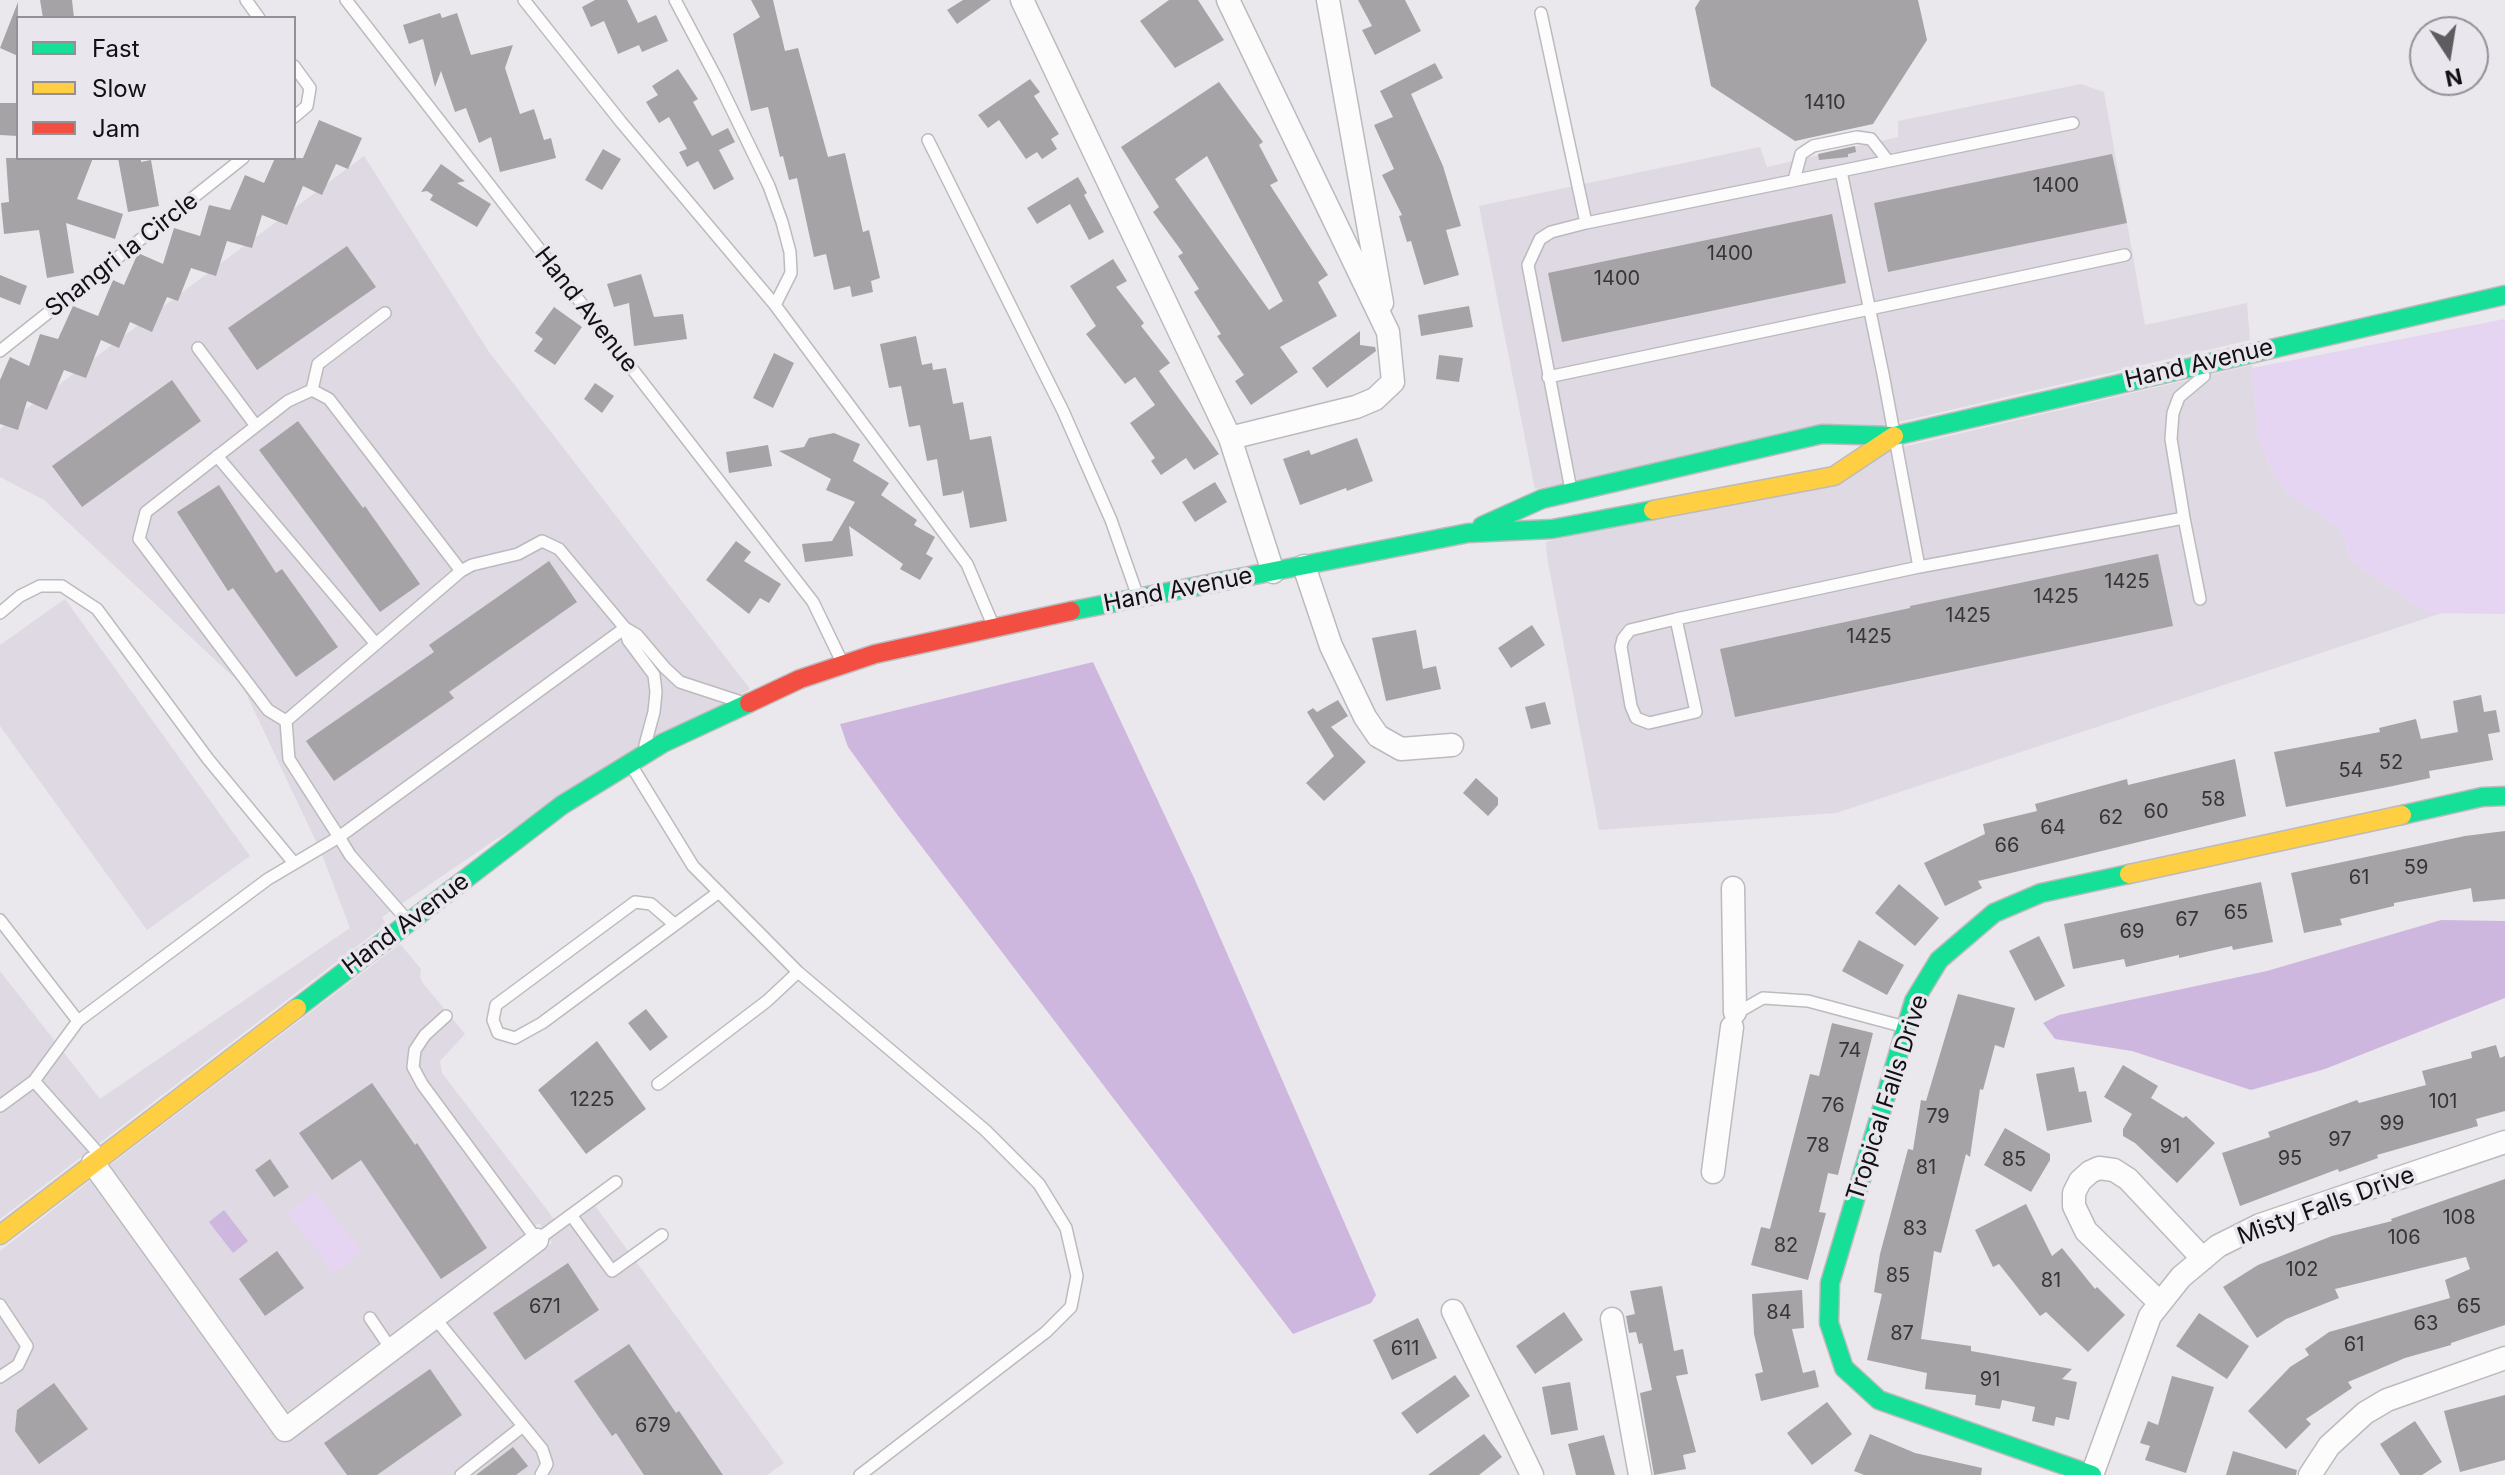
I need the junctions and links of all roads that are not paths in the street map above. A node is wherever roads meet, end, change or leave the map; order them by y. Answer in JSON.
{"nodes":[{"id":1,"x":346,"y":0,"type":"edge"},
{"id":2,"x":524,"y":0,"type":"edge"},
{"id":3,"x":675,"y":0,"type":"edge"},
{"id":4,"x":1022,"y":0,"type":"edge"},
{"id":5,"x":1228,"y":0,"type":"edge"},
{"id":6,"x":1328,"y":0,"type":"edge"},
{"id":7,"x":1541,"y":13,"type":"dead end"},
{"id":8,"x":296,"y":69,"type":"edge"},
{"id":9,"x":296,"y":115,"type":"edge"},
{"id":10,"x":2073,"y":123,"type":"dead end"},
{"id":11,"x":928,"y":140,"type":"dead end"},
{"id":12,"x":240,"y":160,"type":"edge"},
{"id":13,"x":1888,"y":161,"type":"junction"},
{"id":14,"x":1841,"y":171,"type":"junction"},
{"id":15,"x":1794,"y":180,"type":"junction"},
{"id":16,"x":1586,"y":223,"type":"junction"},
{"id":17,"x":2125,"y":255,"type":"dead end"},
{"id":18,"x":2505,"y":295,"type":"edge"},
{"id":19,"x":775,"y":305,"type":"junction"},
{"id":20,"x":1868,"y":308,"type":"junction"},
{"id":21,"x":385,"y":313,"type":"dead end"},
{"id":22,"x":1388,"y":332,"type":"junction"},
{"id":23,"x":198,"y":348,"type":"dead end"},
{"id":24,"x":0,"y":351,"type":"edge"},
{"id":25,"x":2231,"y":357,"type":"junction"},
{"id":26,"x":1548,"y":377,"type":"junction"},
{"id":27,"x":312,"y":390,"type":"junction"},
{"id":28,"x":256,"y":426,"type":"junction"},
{"id":29,"x":1894,"y":436,"type":"junction"},
{"id":30,"x":1230,"y":438,"type":"junction"},
{"id":31,"x":217,"y":456,"type":"junction"},
{"id":32,"x":1572,"y":492,"type":"junction"},
{"id":33,"x":2184,"y":518,"type":"junction"},
{"id":34,"x":1468,"y":533,"type":"junction"},
{"id":35,"x":1304,"y":566,"type":"junction"},
{"id":36,"x":1919,"y":567,"type":"junction"},
{"id":37,"x":461,"y":571,"type":"junction"},
{"id":38,"x":1273,"y":572,"type":"junction"},
{"id":39,"x":1138,"y":598,"type":"junction"},
{"id":40,"x":2200,"y":599,"type":"dead end"},
{"id":41,"x":0,"y":613,"type":"edge"},
{"id":42,"x":1676,"y":619,"type":"junction"},
{"id":43,"x":993,"y":626,"type":"junction"},
{"id":44,"x":625,"y":628,"type":"junction"},
{"id":45,"x":376,"y":644,"type":"junction"},
{"id":46,"x":843,"y":664,"type":"junction"},
{"id":47,"x":747,"y":704,"type":"junction"},
{"id":48,"x":286,"y":721,"type":"junction"},
{"id":49,"x":1452,"y":745,"type":"dead end"},
{"id":50,"x":636,"y":759,"type":"junction"},
{"id":51,"x":2505,"y":796,"type":"edge"},
{"id":52,"x":339,"y":837,"type":"junction"},
{"id":53,"x":294,"y":863,"type":"junction"},
{"id":54,"x":1733,"y":888,"type":"dead end"},
{"id":55,"x":719,"y":892,"type":"junction"},
{"id":56,"x":0,"y":920,"type":"edge"},
{"id":57,"x":409,"y":922,"type":"junction"},
{"id":58,"x":674,"y":924,"type":"junction"},
{"id":59,"x":798,"y":972,"type":"junction"},
{"id":60,"x":446,"y":1016,"type":"dead end"},
{"id":61,"x":1734,"y":1020,"type":"junction"},
{"id":62,"x":78,"y":1021,"type":"junction"},
{"id":63,"x":1906,"y":1027,"type":"junction"},
{"id":64,"x":34,"y":1081,"type":"junction"},
{"id":65,"x":658,"y":1084,"type":"dead end"},
{"id":66,"x":0,"y":1106,"type":"edge"},
{"id":67,"x":2505,"y":1142,"type":"edge"},
{"id":68,"x":97,"y":1160,"type":"junction"},
{"id":69,"x":1713,"y":1172,"type":"dead end"},
{"id":70,"x":616,"y":1182,"type":"dead end"},
{"id":71,"x":571,"y":1215,"type":"junction"},
{"id":72,"x":0,"y":1235,"type":"edge"},
{"id":73,"x":662,"y":1235,"type":"dead end"},
{"id":74,"x":537,"y":1240,"type":"junction"},
{"id":75,"x":2203,"y":1259,"type":"junction"},
{"id":76,"x":2160,"y":1303,"type":"junction"},
{"id":77,"x":0,"y":1305,"type":"edge"},
{"id":78,"x":1453,"y":1311,"type":"dead end"},
{"id":79,"x":434,"y":1317,"type":"junction"},
{"id":80,"x":370,"y":1318,"type":"dead end"},
{"id":81,"x":1612,"y":1319,"type":"dead end"},
{"id":82,"x":391,"y":1349,"type":"junction"},
{"id":83,"x":2505,"y":1358,"type":"edge"},
{"id":84,"x":0,"y":1377,"type":"edge"},
{"id":85,"x":523,"y":1426,"type":"junction"},
{"id":86,"x":461,"y":1475,"type":"edge"},
{"id":87,"x":541,"y":1475,"type":"edge"},
{"id":88,"x":860,"y":1475,"type":"edge"},
{"id":89,"x":1532,"y":1475,"type":"edge"},
{"id":90,"x":1640,"y":1475,"type":"edge"},
{"id":91,"x":2092,"y":1475,"type":"edge"},
{"id":92,"x":2310,"y":1475,"type":"edge"}],
"edges":[{"from":1,"to":46,"type":"lane","name":"Hand Avenue"},
{"from":2,"to":19,"type":"lane"},
{"from":3,"to":19,"type":"lane"},
{"from":4,"to":30,"type":"street"},
{"from":5,"to":22,"type":"street"},
{"from":6,"to":22,"type":"street"},
{"from":7,"to":16,"type":"lane"},
{"from":8,"to":9,"type":"lane"},
{"from":10,"to":13,"type":"lane"},
{"from":11,"to":39,"type":"lane"},
{"from":12,"to":24,"type":"lane","name":"Shangri la Circle"},
{"from":13,"to":14,"type":"lane"},
{"from":13,"to":15,"type":"lane"},
{"from":14,"to":15,"type":"lane"},
{"from":14,"to":20,"type":"lane"},
{"from":15,"to":16,"type":"lane"},
{"from":16,"to":26,"type":"lane"},
{"from":17,"to":20,"type":"lane"},
{"from":18,"to":25,"type":"street","name":"Hand Avenue"},
{"from":19,"to":43,"type":"lane"},
{"from":20,"to":26,"type":"lane"},
{"from":20,"to":29,"type":"lane"},
{"from":21,"to":27,"type":"lane"},
{"from":22,"to":30,"type":"street"},
{"from":23,"to":28,"type":"lane"},
{"from":25,"to":29,"type":"street","name":"Hand Avenue"},
{"from":25,"to":33,"type":"lane"},
{"from":26,"to":32,"type":"lane"},
{"from":27,"to":28,"type":"lane"},
{"from":27,"to":37,"type":"lane"},
{"from":28,"to":31,"type":"lane"},
{"from":29,"to":32,"type":"street","name":"Hand Avenue"},
{"from":29,"to":34,"type":"street","name":"Hand Avenue"},
{"from":29,"to":36,"type":"lane"},
{"from":30,"to":38,"type":"street"},
{"from":31,"to":45,"type":"lane"},
{"from":31,"to":48,"type":"lane"},
{"from":32,"to":34,"type":"street","name":"Hand Avenue"},
{"from":33,"to":36,"type":"lane"},
{"from":33,"to":40,"type":"lane"},
{"from":34,"to":35,"type":"street","name":"Hand Avenue"},
{"from":35,"to":38,"type":"street","name":"Hand Avenue"},
{"from":35,"to":49,"type":"street"},
{"from":36,"to":42,"type":"lane"},
{"from":37,"to":44,"type":"lane"},
{"from":37,"to":45,"type":"lane"},
{"from":38,"to":39,"type":"street","name":"Hand Avenue"},
{"from":39,"to":43,"type":"street","name":"Hand Avenue"},
{"from":41,"to":53,"type":"lane"},
{"from":42,"to":42,"type":"lane"},
{"from":43,"to":46,"type":"street","name":"Hand Avenue"},
{"from":44,"to":47,"type":"lane"},
{"from":44,"to":50,"type":"lane"},
{"from":44,"to":52,"type":"lane"},
{"from":45,"to":48,"type":"lane"},
{"from":46,"to":47,"type":"street","name":"Hand Avenue"},
{"from":47,"to":50,"type":"street","name":"Hand Avenue"},
{"from":48,"to":52,"type":"lane"},
{"from":50,"to":55,"type":"lane"},
{"from":50,"to":57,"type":"street","name":"Hand Avenue"},
{"from":51,"to":63,"type":"street","name":"Tropical Falls Drive"},
{"from":52,"to":53,"type":"lane"},
{"from":52,"to":57,"type":"lane"},
{"from":53,"to":62,"type":"lane"},
{"from":54,"to":61,"type":"street"},
{"from":55,"to":58,"type":"lane"},
{"from":55,"to":59,"type":"lane"},
{"from":56,"to":62,"type":"lane"},
{"from":57,"to":68,"type":"street","name":"Hand Avenue"},
{"from":58,"to":58,"type":"lane"},
{"from":59,"to":65,"type":"lane"},
{"from":59,"to":88,"type":"lane"},
{"from":60,"to":74,"type":"lane"},
{"from":61,"to":63,"type":"lane"},
{"from":61,"to":69,"type":"street"},
{"from":62,"to":64,"type":"lane"},
{"from":63,"to":91,"type":"street","name":"Tropical Falls Drive"},
{"from":64,"to":66,"type":"lane"},
{"from":64,"to":68,"type":"lane"},
{"from":67,"to":75,"type":"street","name":"Misty Falls Drive"},
{"from":68,"to":72,"type":"street","name":"Hand Avenue"},
{"from":68,"to":82,"type":"street"},
{"from":70,"to":71,"type":"lane"},
{"from":71,"to":73,"type":"lane"},
{"from":71,"to":74,"type":"lane"},
{"from":74,"to":79,"type":"street"},
{"from":75,"to":76,"type":"street","name":"Misty Falls Drive"},
{"from":75,"to":76,"type":"street"},
{"from":76,"to":91,"type":"street","name":"Misty Falls Drive"},
{"from":77,"to":84,"type":"lane"},
{"from":78,"to":89,"type":"street"},
{"from":79,"to":82,"type":"street"},
{"from":79,"to":85,"type":"lane"},
{"from":80,"to":82,"type":"lane"},
{"from":81,"to":90,"type":"street"},
{"from":83,"to":92,"type":"street"},
{"from":85,"to":86,"type":"lane"},
{"from":85,"to":87,"type":"lane"}]}
